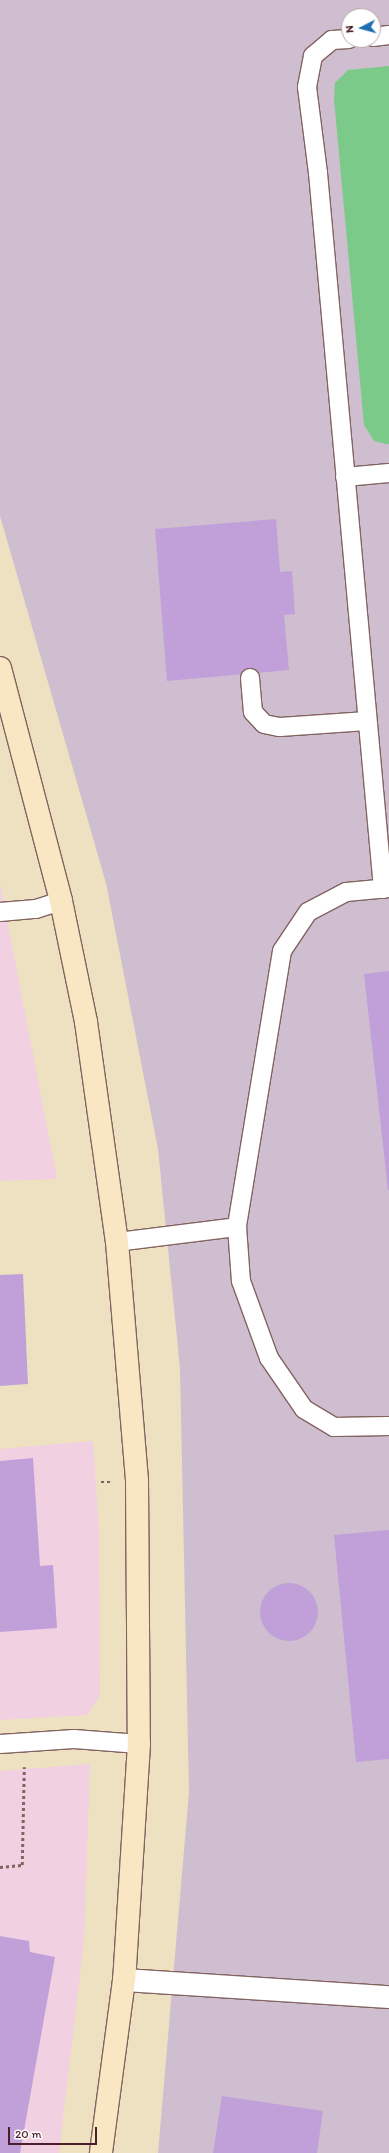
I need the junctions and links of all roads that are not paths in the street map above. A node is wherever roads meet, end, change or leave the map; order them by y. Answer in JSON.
{"nodes":[{"id":1,"x":341,"y":39,"type":"edge"},
{"id":2,"x":389,"y":472,"type":"edge"},
{"id":3,"x":345,"y":477,"type":"junction"},
{"id":4,"x":0,"y":668,"type":"edge"},
{"id":5,"x":250,"y":678,"type":"dead end"},
{"id":6,"x":367,"y":721,"type":"junction"},
{"id":7,"x":386,"y":888,"type":"edge"},
{"id":8,"x":61,"y":901,"type":"junction"},
{"id":9,"x":0,"y":912,"type":"edge"},
{"id":10,"x":237,"y":1228,"type":"junction"},
{"id":11,"x":117,"y":1242,"type":"junction"},
{"id":12,"x":389,"y":1426,"type":"edge"},
{"id":13,"x":0,"y":1744,"type":"edge"},
{"id":14,"x":139,"y":1744,"type":"junction"},
{"id":15,"x":124,"y":1980,"type":"junction"},
{"id":16,"x":389,"y":1997,"type":"edge"},
{"id":17,"x":101,"y":2153,"type":"edge"}],
"edges":[{"from":1,"to":3,"type":"lane"},
{"from":2,"to":3,"type":"lane"},
{"from":3,"to":6,"type":"lane"},
{"from":4,"to":8,"type":"main road"},
{"from":5,"to":6,"type":"lane"},
{"from":6,"to":7,"type":"lane"},
{"from":7,"to":10,"type":"lane"},
{"from":8,"to":9,"type":"lane"},
{"from":8,"to":11,"type":"main road"},
{"from":10,"to":11,"type":"lane"},
{"from":10,"to":12,"type":"lane"},
{"from":11,"to":14,"type":"main road"},
{"from":13,"to":14,"type":"lane"},
{"from":14,"to":15,"type":"main road"},
{"from":15,"to":16,"type":"street"},
{"from":15,"to":17,"type":"main road"}]}
